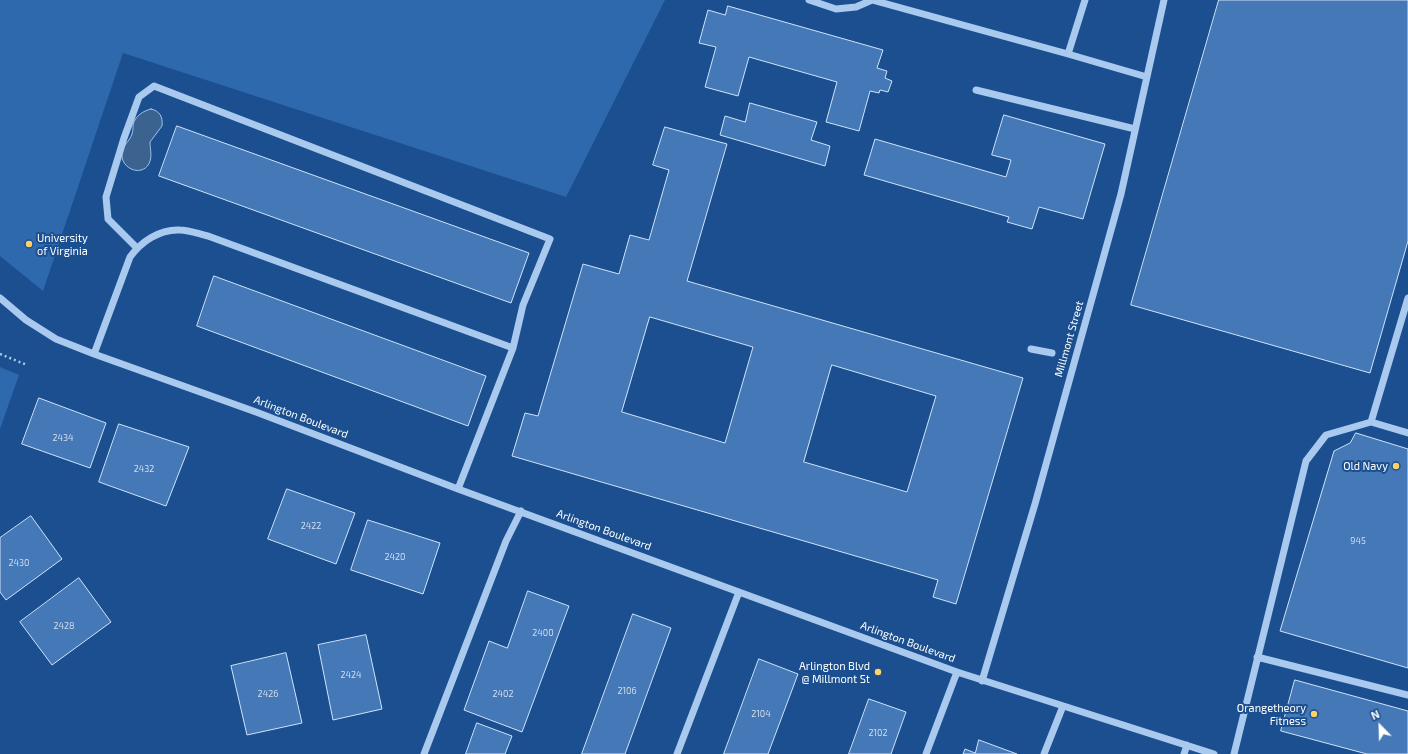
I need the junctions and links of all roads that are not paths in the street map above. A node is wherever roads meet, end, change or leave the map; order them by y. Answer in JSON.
{"nodes":[{"id":1,"x":809,"y":0,"type":"edge"},
{"id":2,"x":872,"y":0,"type":"edge"},
{"id":3,"x":1085,"y":0,"type":"edge"},
{"id":4,"x":1164,"y":0,"type":"edge"},
{"id":5,"x":1068,"y":54,"type":"junction"},
{"id":6,"x":1147,"y":77,"type":"junction"},
{"id":7,"x":976,"y":90,"type":"dead end"},
{"id":8,"x":1135,"y":129,"type":"junction"},
{"id":9,"x":137,"y":248,"type":"junction"},
{"id":10,"x":0,"y":298,"type":"edge"},
{"id":11,"x":1408,"y":298,"type":"edge"},
{"id":12,"x":514,"y":348,"type":"junction"},
{"id":13,"x":1031,"y":349,"type":"dead end"},
{"id":14,"x":1052,"y":353,"type":"dead end"},
{"id":15,"x":94,"y":354,"type":"junction"},
{"id":16,"x":1371,"y":422,"type":"junction"},
{"id":17,"x":1408,"y":433,"type":"edge"},
{"id":18,"x":458,"y":489,"type":"junction"},
{"id":19,"x":521,"y":511,"type":"junction"},
{"id":20,"x":739,"y":592,"type":"junction"},
{"id":21,"x":1257,"y":657,"type":"junction"},
{"id":22,"x":957,"y":672,"type":"junction"},
{"id":23,"x":982,"y":681,"type":"junction"},
{"id":24,"x":1408,"y":695,"type":"edge"},
{"id":25,"x":1063,"y":706,"type":"junction"},
{"id":26,"x":1187,"y":746,"type":"junction"},
{"id":27,"x":424,"y":754,"type":"edge"},
{"id":28,"x":677,"y":754,"type":"edge"},
{"id":29,"x":926,"y":754,"type":"edge"},
{"id":30,"x":1044,"y":754,"type":"edge"},
{"id":31,"x":1184,"y":754,"type":"edge"},
{"id":32,"x":1214,"y":754,"type":"edge"},
{"id":33,"x":1234,"y":754,"type":"edge"}],
"edges":[{"from":1,"to":2,"type":"street"},
{"from":2,"to":5,"type":"street"},
{"from":3,"to":5,"type":"street"},
{"from":4,"to":6,"type":"street","name":"Millmont Street"},
{"from":5,"to":6,"type":"street"},
{"from":6,"to":8,"type":"street","name":"Millmont Street"},
{"from":7,"to":8,"type":"street"},
{"from":8,"to":23,"type":"street","name":"Millmont Street"},
{"from":9,"to":12,"type":"street"},
{"from":9,"to":12,"type":"street"},
{"from":9,"to":15,"type":"street"},
{"from":10,"to":15,"type":"street","name":"Arlington Boulevard"},
{"from":11,"to":16,"type":"street"},
{"from":12,"to":18,"type":"street"},
{"from":13,"to":14,"type":"street"},
{"from":15,"to":18,"type":"street","name":"Arlington Boulevard"},
{"from":16,"to":17,"type":"street"},
{"from":16,"to":21,"type":"street"},
{"from":18,"to":19,"type":"street","name":"Arlington Boulevard"},
{"from":19,"to":20,"type":"street","name":"Arlington Boulevard"},
{"from":19,"to":27,"type":"street"},
{"from":20,"to":22,"type":"street","name":"Arlington Boulevard"},
{"from":20,"to":28,"type":"street"},
{"from":21,"to":24,"type":"street"},
{"from":21,"to":33,"type":"street"},
{"from":22,"to":23,"type":"street","name":"Arlington Boulevard"},
{"from":22,"to":29,"type":"street"},
{"from":23,"to":25,"type":"street","name":"Arlington Boulevard"},
{"from":25,"to":26,"type":"street","name":"Arlington Boulevard"},
{"from":25,"to":30,"type":"street"},
{"from":26,"to":31,"type":"street"},
{"from":26,"to":32,"type":"street","name":"Arlington Boulevard"}]}
